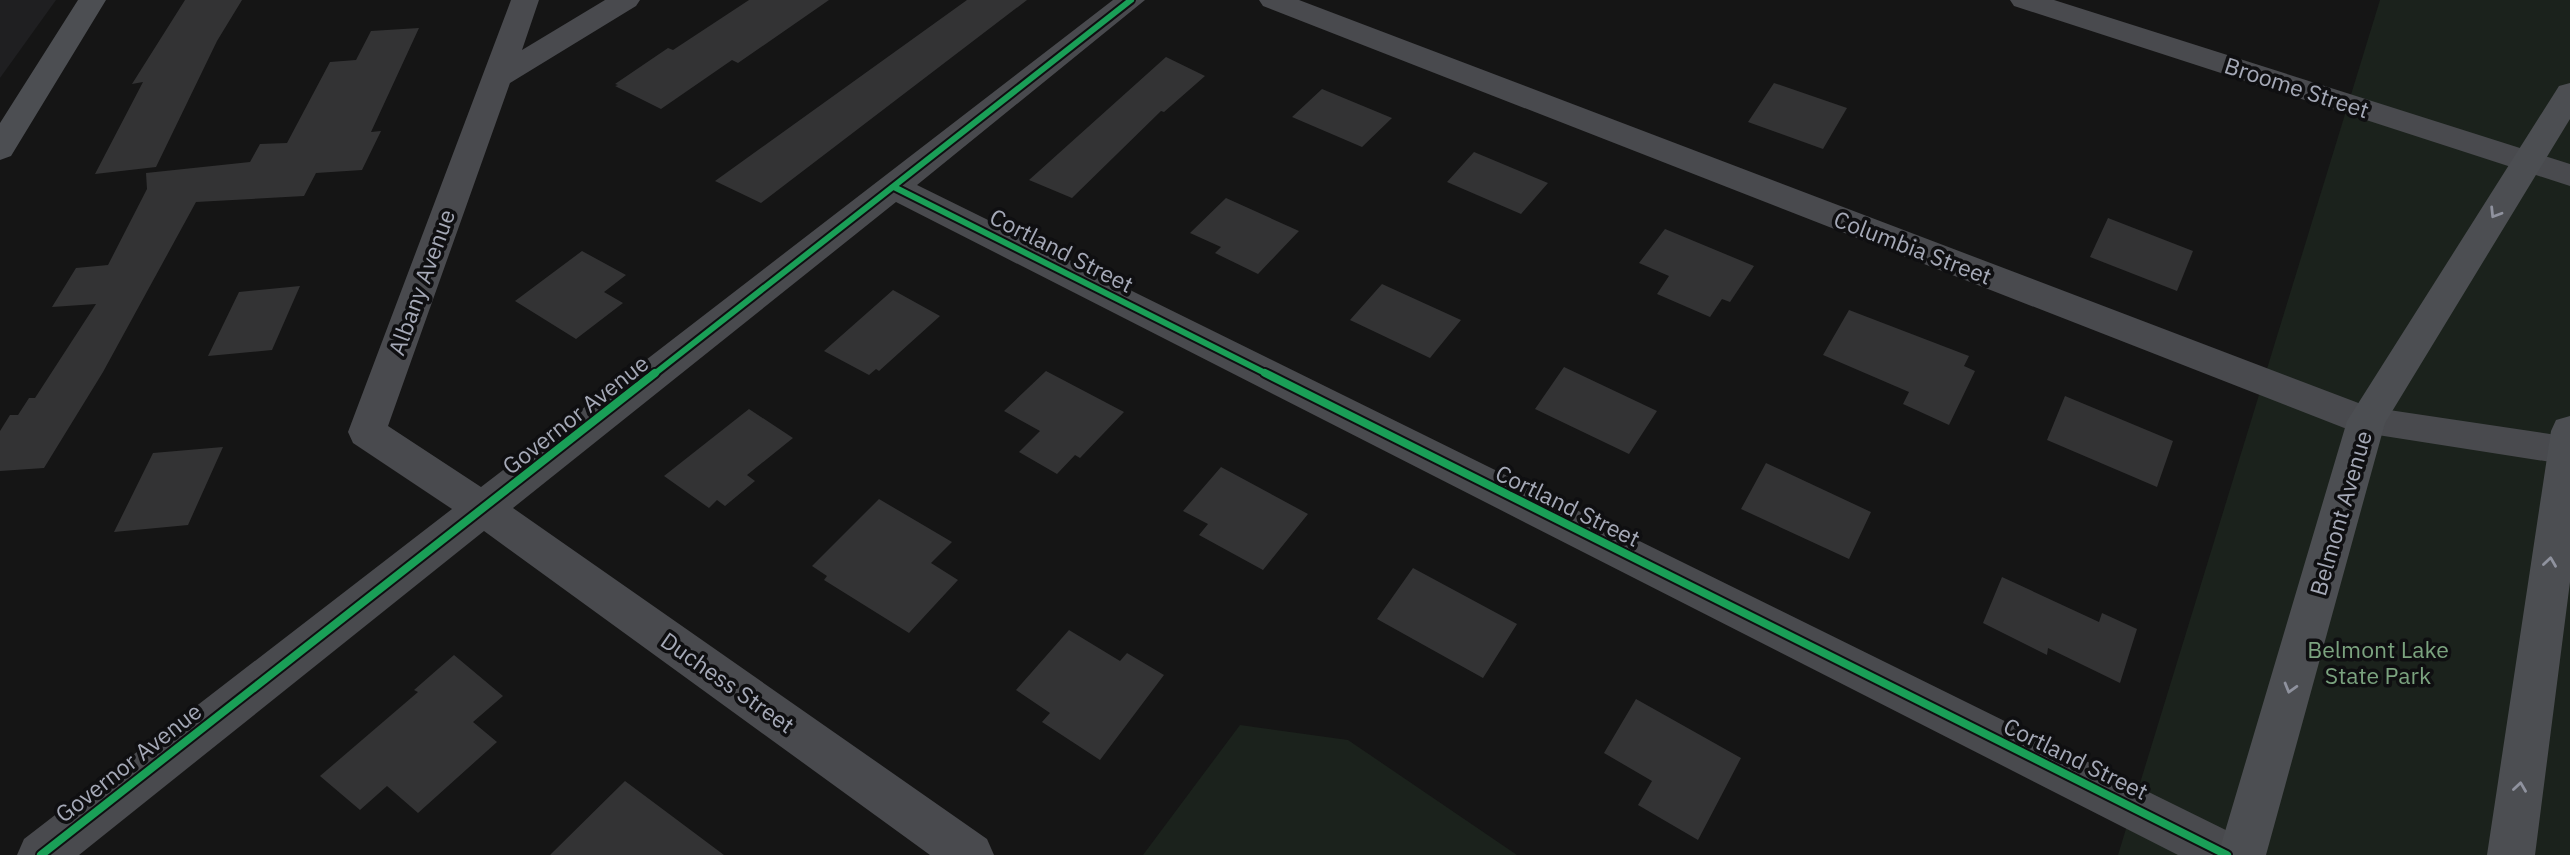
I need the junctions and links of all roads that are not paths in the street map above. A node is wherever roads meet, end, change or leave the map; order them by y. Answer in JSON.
{"nodes":[{"id":1,"x":92,"y":0,"type":"edge"},
{"id":2,"x":525,"y":0,"type":"edge"},
{"id":3,"x":626,"y":0,"type":"edge"},
{"id":4,"x":1131,"y":0,"type":"edge"},
{"id":5,"x":1273,"y":0,"type":"edge"},
{"id":6,"x":2024,"y":0,"type":"edge"},
{"id":7,"x":495,"y":79,"type":"junction"},
{"id":8,"x":2570,"y":93,"type":"edge"},
{"id":9,"x":0,"y":149,"type":"edge"},
{"id":10,"x":2527,"y":161,"type":"junction"},
{"id":11,"x":2570,"y":175,"type":"edge"},
{"id":12,"x":894,"y":187,"type":"junction"},
{"id":13,"x":2366,"y":421,"type":"junction"},
{"id":14,"x":2568,"y":441,"type":"edge"},
{"id":15,"x":485,"y":510,"type":"junction"},
{"id":16,"x":41,"y":855,"type":"edge"},
{"id":17,"x":970,"y":855,"type":"edge"},
{"id":18,"x":2227,"y":855,"type":"edge"},
{"id":19,"x":2242,"y":855,"type":"edge"},
{"id":20,"x":2511,"y":855,"type":"edge"}],
"edges":[{"from":1,"to":9,"type":"street"},
{"from":2,"to":7,"type":"street","name":"Albany Avenue"},
{"from":3,"to":7,"type":"street"},
{"from":4,"to":12,"type":"street","name":"Governor Avenue"},
{"from":5,"to":13,"type":"street","name":"Columbia Street"},
{"from":6,"to":10,"type":"street","name":"Broome Street"},
{"from":7,"to":15,"type":"street","name":"Albany Avenue"},
{"from":8,"to":10,"type":"street","name":"Belmont Avenue"},
{"from":10,"to":11,"type":"street","name":"Broome Street"},
{"from":10,"to":13,"type":"street","name":"Belmont Avenue","one_way":true},
{"from":12,"to":15,"type":"street","name":"Governor Avenue"},
{"from":12,"to":18,"type":"street","name":"Cortland Street"},
{"from":13,"to":14,"type":"street","name":"Columbia Street"},
{"from":13,"to":19,"type":"street","name":"Belmont Avenue","one_way":true},
{"from":20,"to":14,"type":"street","one_way":true},
{"from":15,"to":16,"type":"street","name":"Governor Avenue"},
{"from":15,"to":17,"type":"street","name":"Duchess Street"}]}
